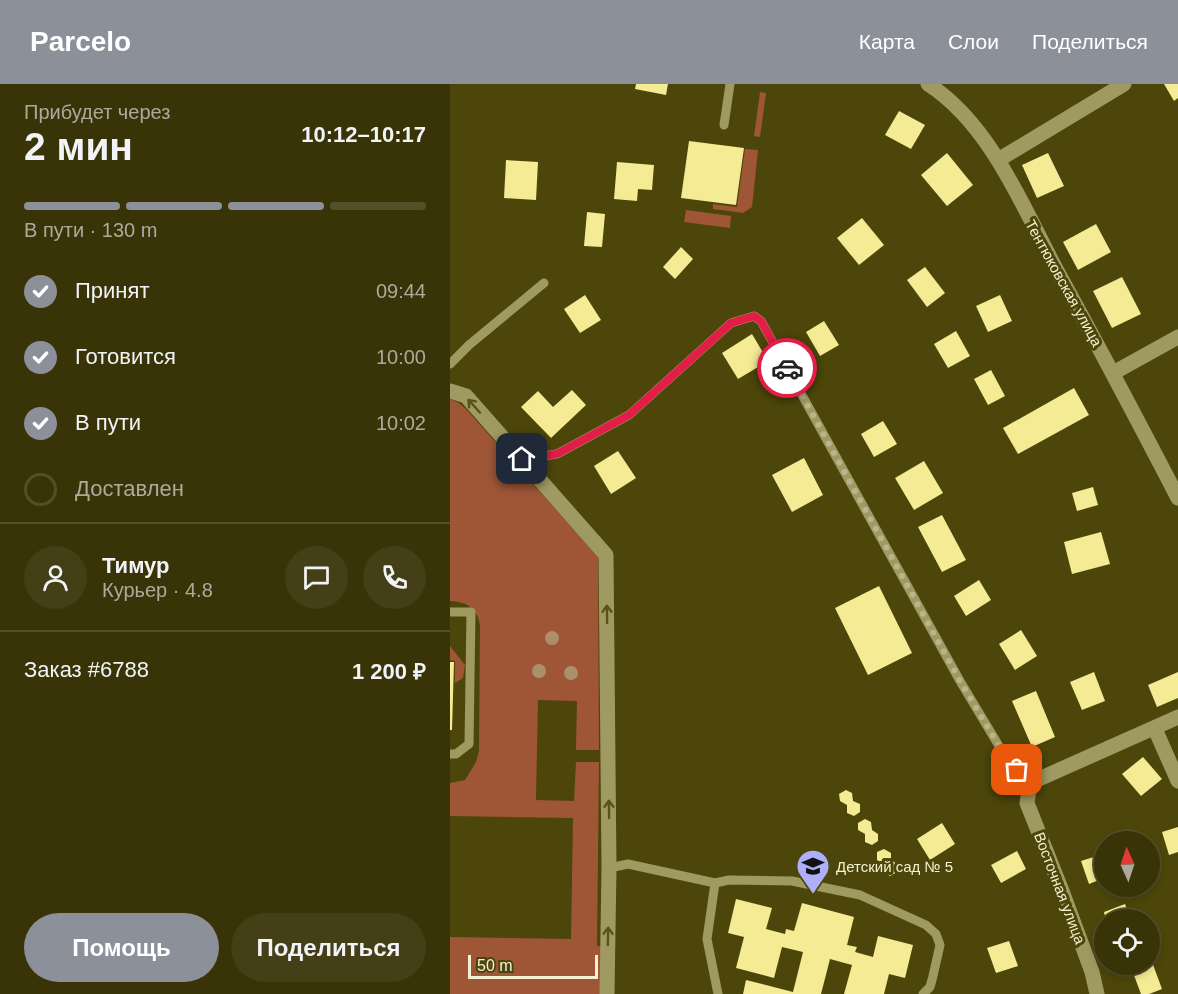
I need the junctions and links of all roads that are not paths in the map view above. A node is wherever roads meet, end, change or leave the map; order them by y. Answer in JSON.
{"nodes":[{"id":1,"x":730,"y":84,"type":"edge"},
{"id":2,"x":928,"y":84,"type":"edge"},
{"id":3,"x":1124,"y":84,"type":"edge"},
{"id":4,"x":724,"y":125,"type":"dead end"},
{"id":5,"x":998,"y":160,"type":"junction"},
{"id":6,"x":544,"y":283,"type":"dead end"},
{"id":7,"x":1178,"y":337,"type":"edge"},
{"id":8,"x":450,"y":364,"type":"edge"},
{"id":9,"x":1113,"y":374,"type":"junction"},
{"id":10,"x":450,"y":391,"type":"edge"},
{"id":11,"x":522,"y":459,"type":"junction"},
{"id":12,"x":1177,"y":494,"type":"edge"},
{"id":13,"x":450,"y":612,"type":"edge"},
{"id":14,"x":1178,"y":717,"type":"edge"},
{"id":15,"x":1155,"y":729,"type":"junction"},
{"id":16,"x":450,"y":754,"type":"edge"},
{"id":17,"x":1178,"y":781,"type":"edge"},
{"id":18,"x":1030,"y":783,"type":"junction"},
{"id":19,"x":609,"y":868,"type":"junction"},
{"id":20,"x":715,"y":883,"type":"junction"},
{"id":21,"x":607,"y":994,"type":"edge"},
{"id":22,"x":718,"y":994,"type":"edge"},
{"id":23,"x":923,"y":994,"type":"edge"},
{"id":24,"x":1097,"y":994,"type":"edge"}],
"edges":[{"from":1,"to":4,"type":"lane"},
{"from":2,"to":5,"type":"street","name":"Тентюковская улица"},
{"from":3,"to":5,"type":"street"},
{"from":5,"to":9,"type":"street","name":"Тентюковская улица"},
{"from":6,"to":8,"type":"lane"},
{"from":7,"to":9,"type":"street"},
{"from":9,"to":12,"type":"street","name":"Тентюковская улица"},
{"from":11,"to":10,"type":"street","one_way":true},
{"from":11,"to":18,"type":"lane"},
{"from":19,"to":11,"type":"street","one_way":true},
{"from":13,"to":16,"type":"lane"},
{"from":14,"to":15,"type":"street"},
{"from":15,"to":17,"type":"street"},
{"from":15,"to":18,"type":"street"},
{"from":18,"to":24,"type":"street","name":"Восточная улица"},
{"from":19,"to":20,"type":"lane"},
{"from":21,"to":19,"type":"street","one_way":true},
{"from":20,"to":22,"type":"lane"},
{"from":20,"to":23,"type":"lane"}]}
